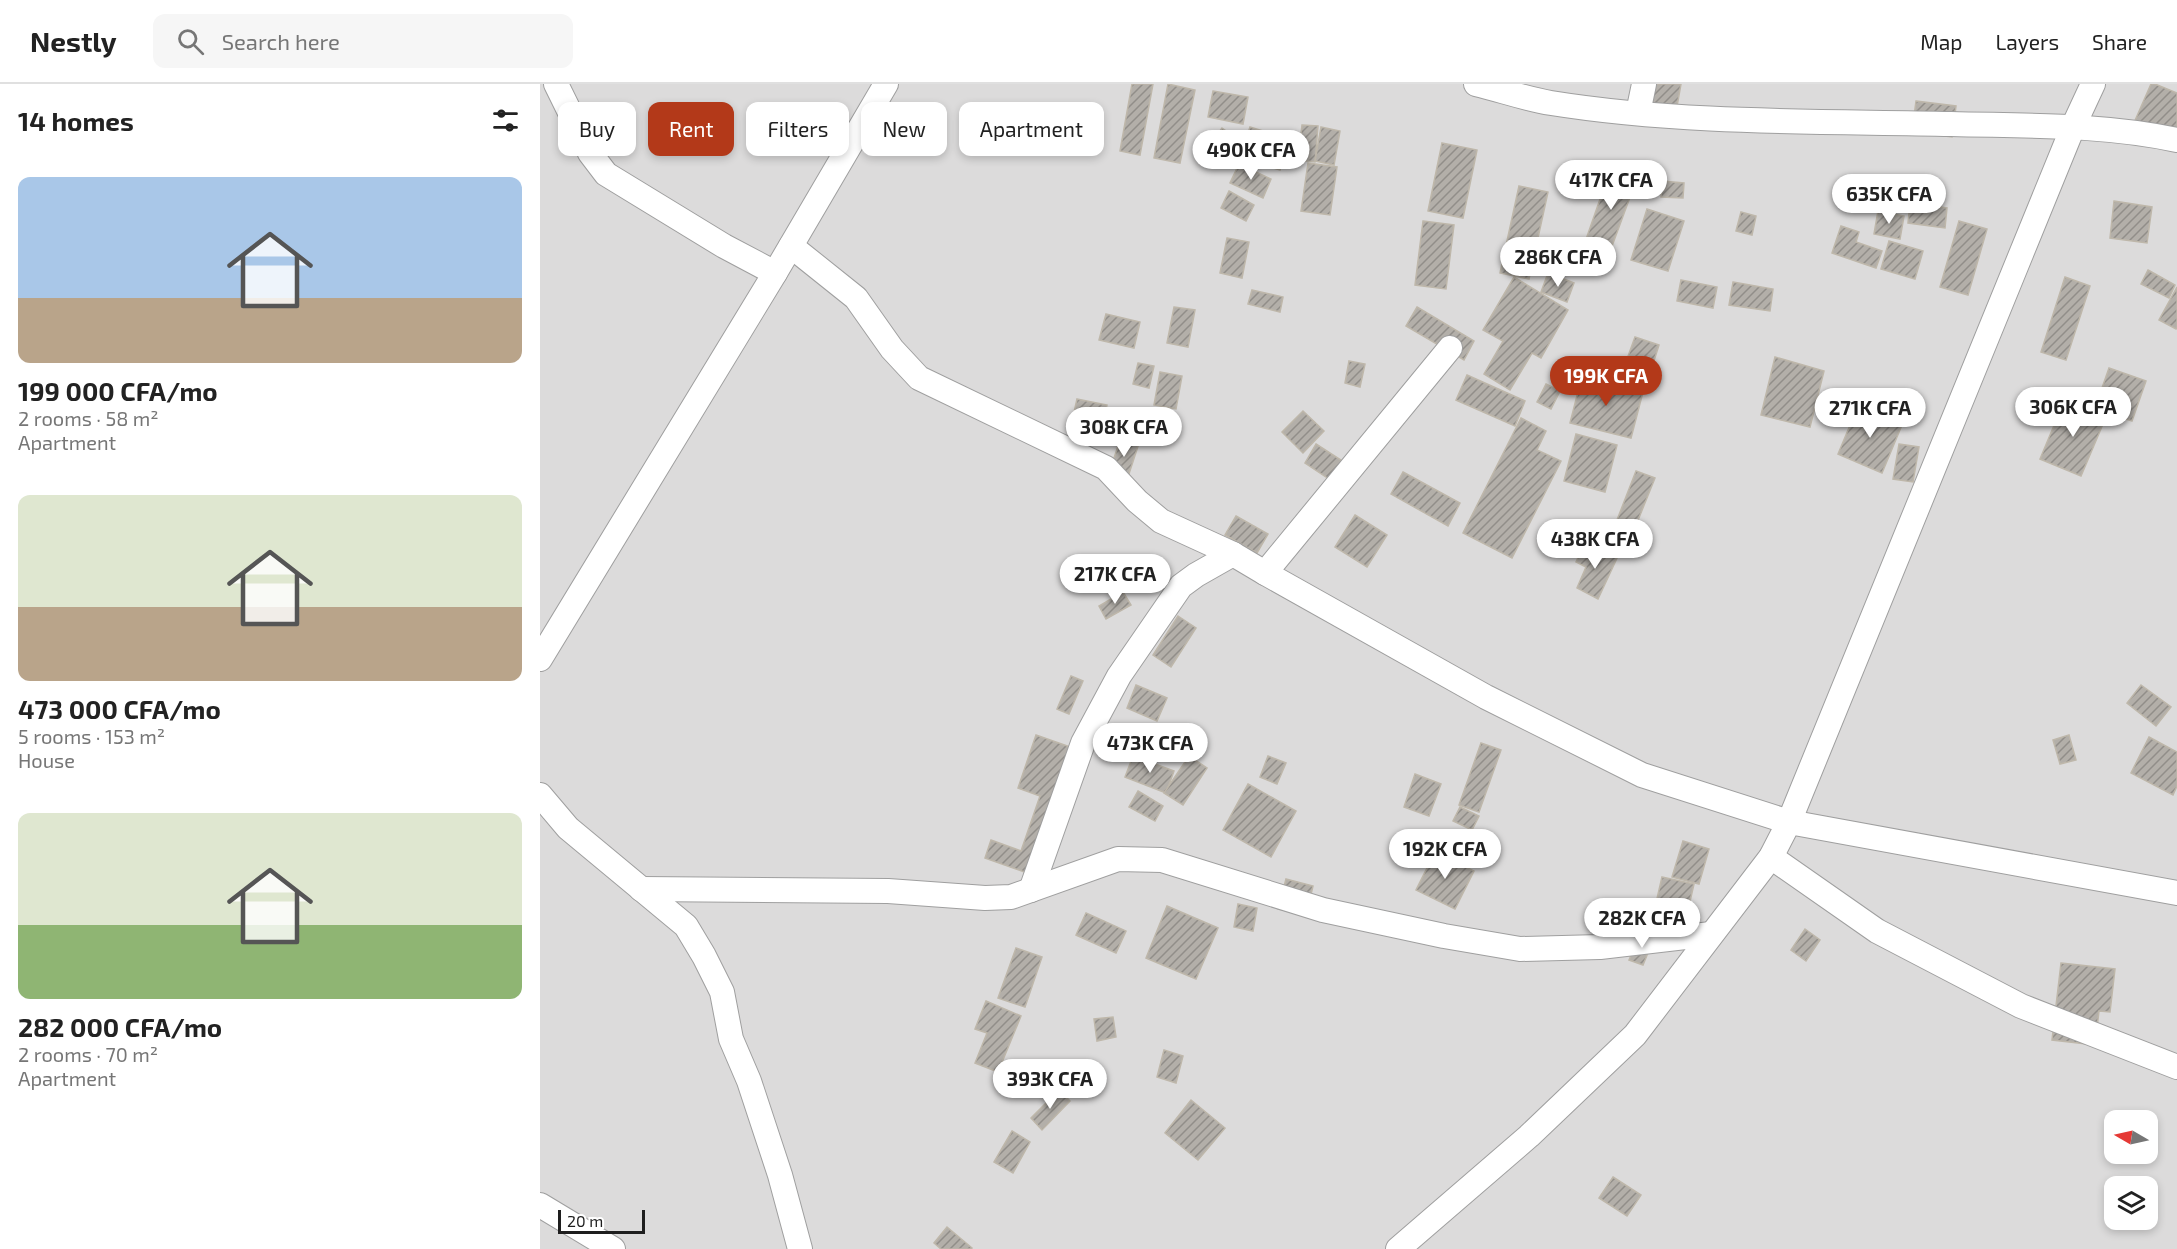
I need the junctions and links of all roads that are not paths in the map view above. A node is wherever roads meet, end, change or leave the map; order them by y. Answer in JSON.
{"nodes":[{"id":1,"x":556,"y":84,"type":"edge"},
{"id":2,"x":886,"y":84,"type":"edge"},
{"id":3,"x":1476,"y":84,"type":"edge"},
{"id":4,"x":1644,"y":84,"type":"edge"},
{"id":5,"x":2093,"y":84,"type":"edge"},
{"id":6,"x":1638,"y":113,"type":"junction"},
{"id":7,"x":2073,"y":127,"type":"junction"},
{"id":8,"x":2177,"y":140,"type":"edge"},
{"id":9,"x":791,"y":246,"type":"junction"},
{"id":10,"x":775,"y":273,"type":"junction"},
{"id":11,"x":1449,"y":348,"type":"dead end"},
{"id":12,"x":1233,"y":554,"type":"junction"},
{"id":13,"x":1265,"y":573,"type":"junction"},
{"id":14,"x":540,"y":659,"type":"edge"},
{"id":15,"x":540,"y":795,"type":"edge"},
{"id":16,"x":1789,"y":822,"type":"junction"},
{"id":17,"x":1771,"y":857,"type":"junction"},
{"id":18,"x":641,"y":889,"type":"junction"},
{"id":19,"x":1031,"y":890,"type":"junction"},
{"id":20,"x":2177,"y":894,"type":"edge"},
{"id":21,"x":1711,"y":934,"type":"junction"},
{"id":22,"x":2177,"y":1067,"type":"edge"},
{"id":23,"x":540,"y":1205,"type":"edge"},
{"id":24,"x":613,"y":1249,"type":"edge"},
{"id":25,"x":800,"y":1249,"type":"edge"},
{"id":26,"x":1398,"y":1249,"type":"edge"}],
"edges":[{"from":1,"to":10,"type":"street"},
{"from":2,"to":9,"type":"street"},
{"from":3,"to":6,"type":"street"},
{"from":4,"to":6,"type":"street"},
{"from":5,"to":7,"type":"street"},
{"from":6,"to":7,"type":"street"},
{"from":7,"to":8,"type":"street"},
{"from":7,"to":16,"type":"street"},
{"from":9,"to":10,"type":"street"},
{"from":9,"to":12,"type":"street"},
{"from":10,"to":14,"type":"street"},
{"from":11,"to":13,"type":"street"},
{"from":12,"to":13,"type":"street"},
{"from":12,"to":19,"type":"street"},
{"from":13,"to":16,"type":"street"},
{"from":15,"to":18,"type":"street"},
{"from":16,"to":17,"type":"street"},
{"from":16,"to":20,"type":"street"},
{"from":17,"to":21,"type":"street"},
{"from":17,"to":22,"type":"street"},
{"from":18,"to":19,"type":"street"},
{"from":18,"to":25,"type":"street"},
{"from":19,"to":21,"type":"street"},
{"from":21,"to":26,"type":"street"},
{"from":23,"to":24,"type":"street"}]}
